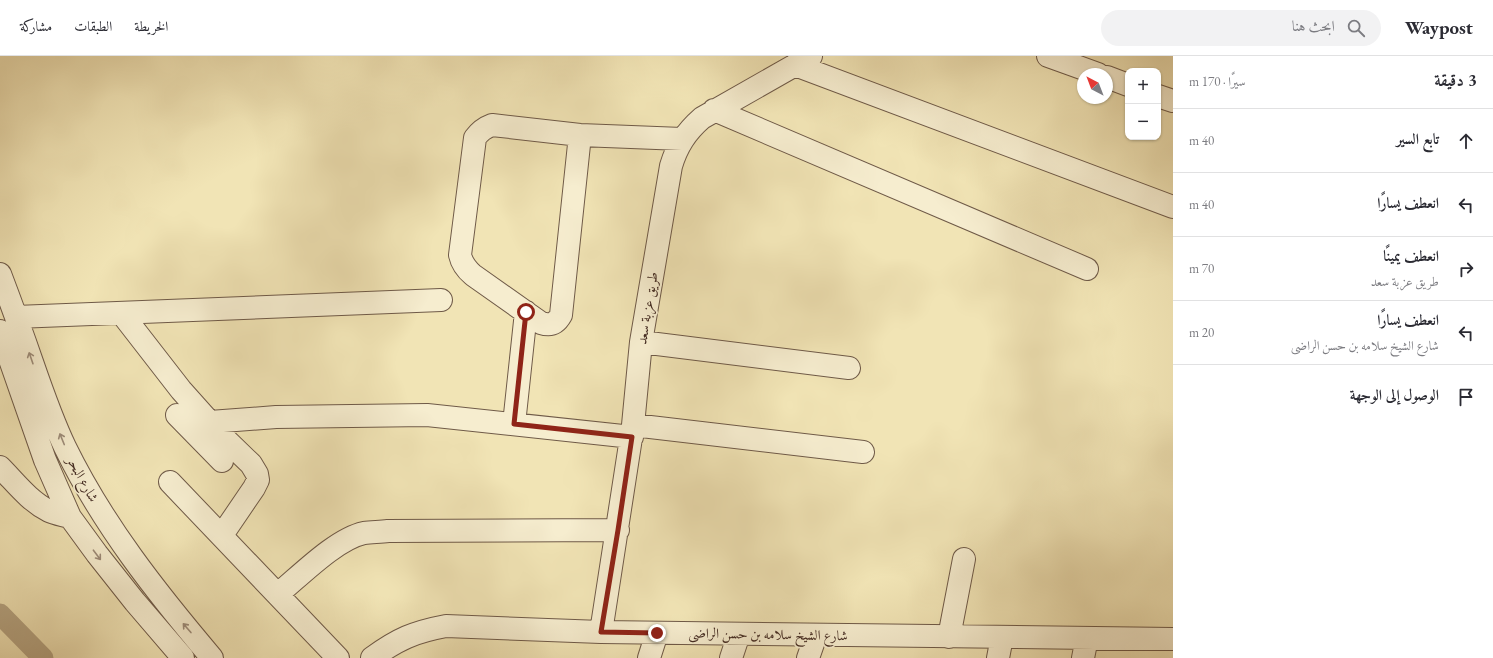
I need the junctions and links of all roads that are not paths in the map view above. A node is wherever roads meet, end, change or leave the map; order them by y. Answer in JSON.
{"nodes":[{"id":1,"x":1048,"y":56,"type":"edge"},
{"id":2,"x":803,"y":60,"type":"edge"},
{"id":3,"x":1081,"y":68,"type":"edge"},
{"id":4,"x":1113,"y":79,"type":"edge"},
{"id":5,"x":1125,"y":84,"type":"edge"},
{"id":6,"x":1161,"y":97,"type":"edge"},
{"id":7,"x":1173,"y":101,"type":"edge"},
{"id":8,"x":714,"y":110,"type":"junction"},
{"id":9,"x":580,"y":134,"type":"junction"},
{"id":10,"x":682,"y":139,"type":"junction"},
{"id":11,"x":1173,"y":207,"type":"edge"},
{"id":12,"x":1087,"y":269,"type":"dead end"},
{"id":13,"x":0,"y":274,"type":"edge"},
{"id":14,"x":441,"y":300,"type":"dead end"},
{"id":15,"x":526,"y":312,"type":"junction"},
{"id":16,"x":122,"y":314,"type":"junction"},
{"id":17,"x":16,"y":317,"type":"junction"},
{"id":18,"x":0,"y":331,"type":"edge"},
{"id":19,"x":641,"y":342,"type":"junction"},
{"id":20,"x":849,"y":368,"type":"dead end"},
{"id":21,"x":177,"y":415,"type":"dead end"},
{"id":22,"x":514,"y":424,"type":"junction"},
{"id":23,"x":632,"y":431,"type":"junction"},
{"id":24,"x":211,"y":432,"type":"junction"},
{"id":25,"x":862,"y":452,"type":"dead end"},
{"id":26,"x":222,"y":461,"type":"dead end"},
{"id":27,"x":0,"y":467,"type":"edge"},
{"id":28,"x":170,"y":482,"type":"dead end"},
{"id":29,"x":70,"y":517,"type":"junction"},
{"id":30,"x":106,"y":520,"type":"junction"},
{"id":31,"x":618,"y":530,"type":"junction"},
{"id":32,"x":83,"y":534,"type":"junction"},
{"id":33,"x":222,"y":535,"type":"junction"},
{"id":34,"x":964,"y":559,"type":"dead end"},
{"id":35,"x":278,"y":594,"type":"junction"},
{"id":36,"x":601,"y":632,"type":"junction"},
{"id":37,"x":657,"y":633,"type":"junction"},
{"id":38,"x":739,"y":634,"type":"junction"},
{"id":39,"x":816,"y":635,"type":"junction"},
{"id":40,"x":949,"y":637,"type":"junction"},
{"id":41,"x":1171,"y":645,"type":"edge"},
{"id":42,"x":1000,"y":648,"type":"edge"},
{"id":43,"x":1085,"y":648,"type":"edge"},
{"id":44,"x":183,"y":658,"type":"edge"},
{"id":45,"x":212,"y":658,"type":"edge"},
{"id":46,"x":338,"y":658,"type":"edge"},
{"id":47,"x":372,"y":658,"type":"edge"},
{"id":48,"x":649,"y":658,"type":"edge"},
{"id":49,"x":731,"y":658,"type":"edge"},
{"id":50,"x":808,"y":658,"type":"edge"}],
"edges":[{"from":1,"to":3,"type":"street"},
{"from":2,"to":8,"type":"street","name":"طريق عزبة سعد"},
{"from":2,"to":11,"type":"street"},
{"from":4,"to":5,"type":"street"},
{"from":6,"to":7,"type":"street"},
{"from":8,"to":10,"type":"street","name":"طريق عزبة سعد"},
{"from":8,"to":12,"type":"street"},
{"from":9,"to":10,"type":"street"},
{"from":9,"to":15,"type":"street"},
{"from":9,"to":15,"type":"street"},
{"from":10,"to":19,"type":"street","name":"طريق عزبة سعد"},
{"from":13,"to":17,"type":"street","name":"شارع البحر"},
{"from":14,"to":16,"type":"street"},
{"from":15,"to":22,"type":"street"},
{"from":16,"to":17,"type":"street"},
{"from":16,"to":24,"type":"street"},
{"from":30,"to":17,"type":"street","name":"شارع البحر","one_way":true},
{"from":18,"to":29,"type":"street","name":"شارع البحر"},
{"from":19,"to":20,"type":"street"},
{"from":19,"to":23,"type":"street","name":"طريق عزبة سعد"},
{"from":21,"to":24,"type":"street"},
{"from":22,"to":23,"type":"street"},
{"from":22,"to":24,"type":"street"},
{"from":23,"to":25,"type":"street"},
{"from":23,"to":31,"type":"street","name":"طريق عزبة سعد"},
{"from":24,"to":26,"type":"street"},
{"from":24,"to":33,"type":"street"},
{"from":27,"to":29,"type":"street"},
{"from":28,"to":33,"type":"street"},
{"from":29,"to":32,"type":"street","name":"شارع البحر"},
{"from":30,"to":32,"type":"street"},
{"from":45,"to":30,"type":"street","name":"شارع البحر","one_way":true},
{"from":31,"to":35,"type":"street"},
{"from":31,"to":36,"type":"street","name":"طريق عزبة سعد"},
{"from":32,"to":44,"type":"street","name":"شارع البحر","one_way":true},
{"from":33,"to":35,"type":"street"},
{"from":34,"to":40,"type":"street"},
{"from":35,"to":46,"type":"street"},
{"from":36,"to":37,"type":"street","name":"شارع الشيخ سلامه بن حسن الراضى"},
{"from":36,"to":47,"type":"street","name":"شارع الشيخ سلامه بن حسن الراضى"},
{"from":37,"to":38,"type":"street","name":"شارع الشيخ سلامه بن حسن الراضى"},
{"from":37,"to":48,"type":"street"},
{"from":38,"to":39,"type":"street","name":"شارع الشيخ سلامه بن حسن الراضى"},
{"from":38,"to":49,"type":"street"},
{"from":39,"to":40,"type":"street","name":"شارع الشيخ سلامه بن حسن الراضى"},
{"from":39,"to":50,"type":"street"},
{"from":40,"to":42,"type":"street","name":"شارع الشيخ سلامه بن حسن الراضى"},
{"from":41,"to":43,"type":"street","name":"شارع الشيخ سلامه بن حسن الراضى"},
{"from":42,"to":43,"type":"street","name":"شارع الشيخ سلامه بن حسن الراضى"}]}
